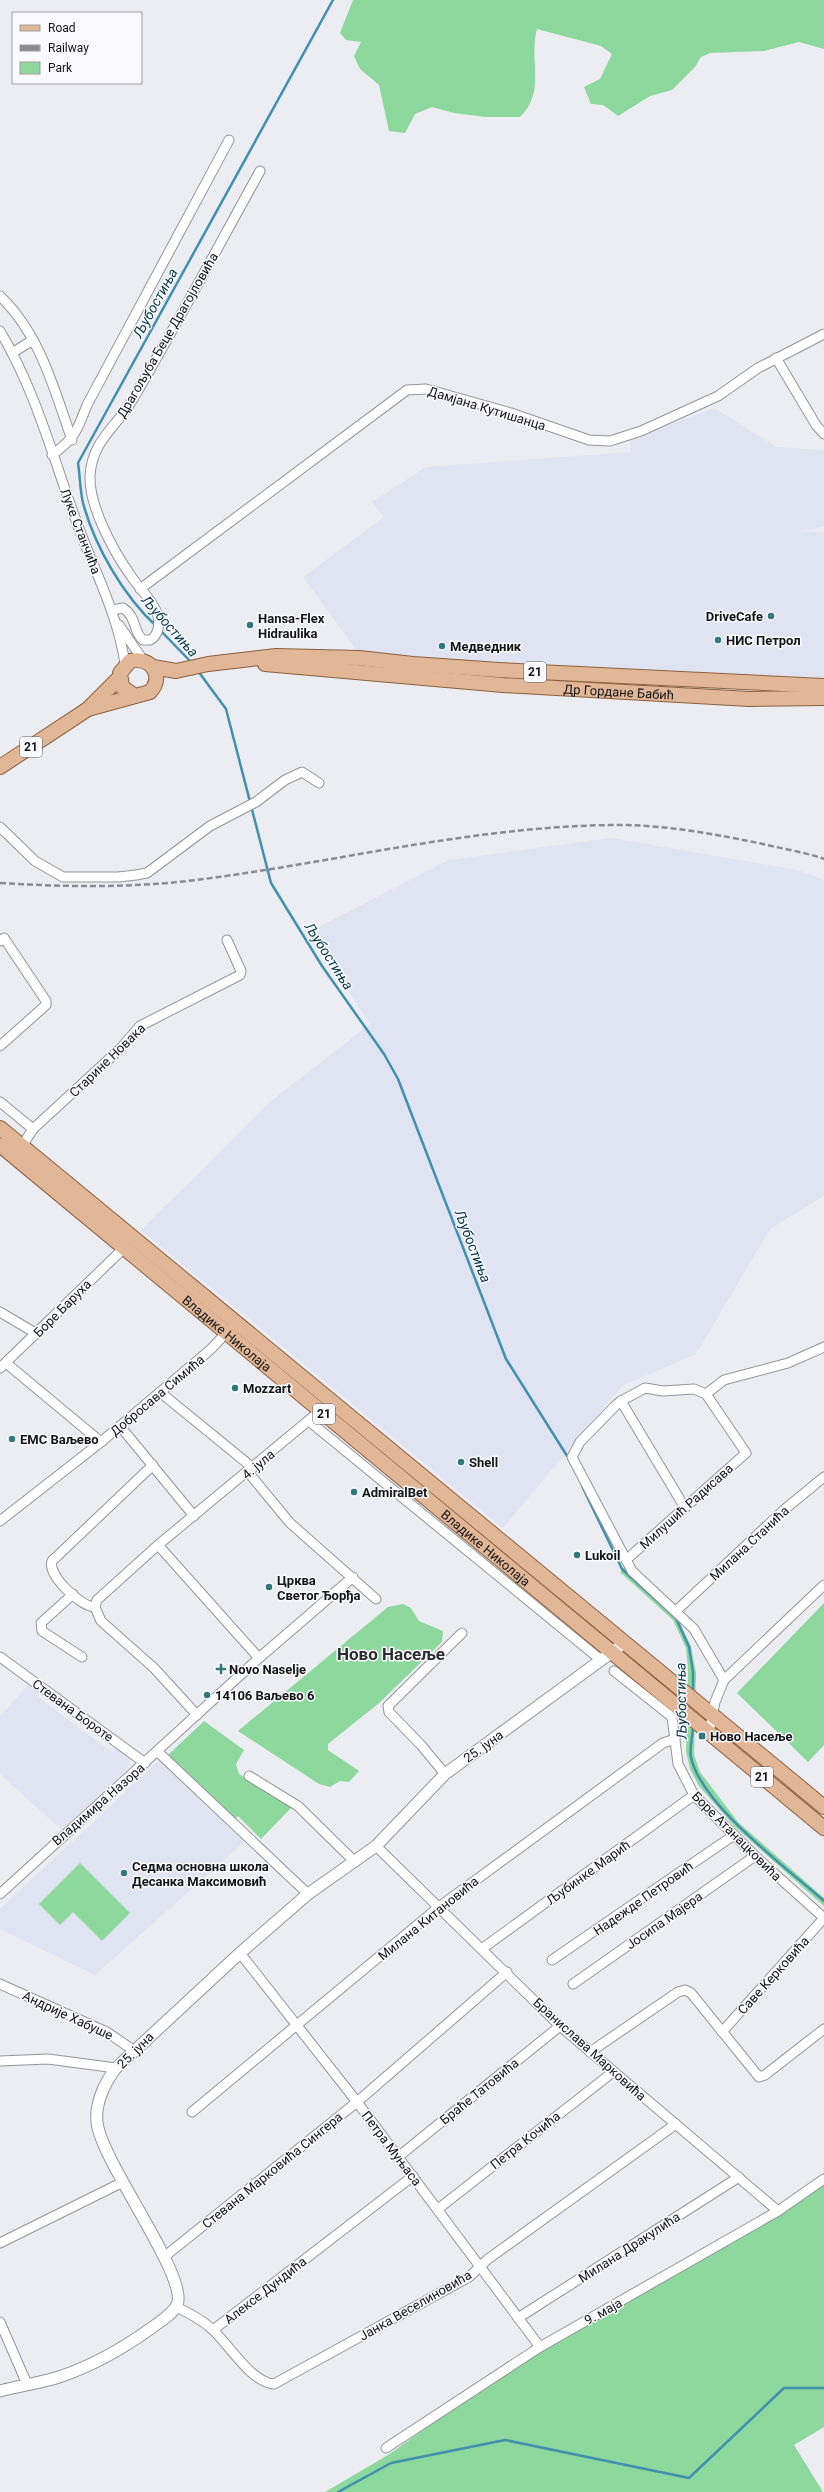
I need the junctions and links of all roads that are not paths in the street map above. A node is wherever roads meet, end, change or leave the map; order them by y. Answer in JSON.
{"nodes":[{"id":1,"x":229,"y":140,"type":"dead end"},
{"id":2,"x":260,"y":171,"type":"dead end"},
{"id":3,"x":0,"y":296,"type":"edge"},
{"id":4,"x":0,"y":331,"type":"edge"},
{"id":5,"x":824,"y":334,"type":"edge"},
{"id":6,"x":33,"y":340,"type":"junction"},
{"id":7,"x":12,"y":353,"type":"junction"},
{"id":8,"x":776,"y":358,"type":"junction"},
{"id":9,"x":824,"y":434,"type":"edge"},
{"id":10,"x":72,"y":440,"type":"junction"},
{"id":11,"x":52,"y":455,"type":"junction"},
{"id":12,"x":140,"y":589,"type":"junction"},
{"id":13,"x":112,"y":610,"type":"junction"},
{"id":14,"x":117,"y":623,"type":"junction"},
{"id":15,"x":247,"y":661,"type":"junction"},
{"id":16,"x":148,"y":663,"type":"junction"},
{"id":17,"x":125,"y":664,"type":"junction"},
{"id":18,"x":178,"y":671,"type":"junction"},
{"id":19,"x":119,"y":678,"type":"junction"},
{"id":20,"x":156,"y":683,"type":"junction"},
{"id":21,"x":824,"y":686,"type":"edge"},
{"id":22,"x":134,"y":696,"type":"junction"},
{"id":23,"x":824,"y":698,"type":"edge"},
{"id":24,"x":88,"y":709,"type":"junction"},
{"id":25,"x":0,"y":767,"type":"edge"},
{"id":26,"x":319,"y":783,"type":"dead end"},
{"id":27,"x":0,"y":827,"type":"edge"},
{"id":28,"x":2,"y":940,"type":"edge"},
{"id":29,"x":227,"y":940,"type":"dead end"},
{"id":30,"x":0,"y":1046,"type":"edge"},
{"id":31,"x":0,"y":1102,"type":"edge"},
{"id":32,"x":0,"y":1128,"type":"edge"},
{"id":33,"x":33,"y":1129,"type":"junction"},
{"id":34,"x":0,"y":1145,"type":"edge"},
{"id":35,"x":22,"y":1146,"type":"junction"},
{"id":36,"x":124,"y":1248,"type":"junction"},
{"id":37,"x":0,"y":1312,"type":"edge"},
{"id":38,"x":230,"y":1328,"type":"junction"},
{"id":39,"x":37,"y":1334,"type":"junction"},
{"id":40,"x":824,"y":1347,"type":"edge"},
{"id":41,"x":3,"y":1366,"type":"edge"},
{"id":42,"x":160,"y":1392,"type":"junction"},
{"id":43,"x":706,"y":1394,"type":"junction"},
{"id":44,"x":621,"y":1401,"type":"junction"},
{"id":45,"x":320,"y":1411,"type":"junction"},
{"id":46,"x":309,"y":1421,"type":"junction"},
{"id":47,"x":120,"y":1426,"type":"junction"},
{"id":48,"x":101,"y":1442,"type":"junction"},
{"id":49,"x":153,"y":1465,"type":"junction"},
{"id":50,"x":251,"y":1470,"type":"junction"},
{"id":51,"x":824,"y":1477,"type":"edge"},
{"id":52,"x":685,"y":1508,"type":"junction"},
{"id":53,"x":194,"y":1516,"type":"junction"},
{"id":54,"x":0,"y":1521,"type":"edge"},
{"id":55,"x":158,"y":1545,"type":"junction"},
{"id":56,"x":626,"y":1560,"type":"junction"},
{"id":57,"x":353,"y":1577,"type":"junction"},
{"id":58,"x":824,"y":1585,"type":"edge"},
{"id":59,"x":73,"y":1594,"type":"junction"},
{"id":60,"x":376,"y":1600,"type":"dead end"},
{"id":61,"x":94,"y":1607,"type":"junction"},
{"id":62,"x":676,"y":1610,"type":"junction"},
{"id":63,"x":462,"y":1633,"type":"dead end"},
{"id":64,"x":623,"y":1644,"type":"junction"},
{"id":65,"x":606,"y":1656,"type":"junction"},
{"id":66,"x":0,"y":1657,"type":"edge"},
{"id":67,"x":82,"y":1657,"type":"dead end"},
{"id":68,"x":259,"y":1658,"type":"junction"},
{"id":69,"x":614,"y":1670,"type":"dead end"},
{"id":70,"x":724,"y":1680,"type":"junction"},
{"id":71,"x":709,"y":1712,"type":"junction"},
{"id":72,"x":197,"y":1715,"type":"junction"},
{"id":73,"x":705,"y":1729,"type":"junction"},
{"id":74,"x":675,"y":1739,"type":"junction"},
{"id":75,"x":158,"y":1752,"type":"junction"},
{"id":76,"x":146,"y":1763,"type":"junction"},
{"id":77,"x":445,"y":1774,"type":"junction"},
{"id":78,"x":248,"y":1776,"type":"dead end"},
{"id":79,"x":694,"y":1795,"type":"junction"},
{"id":80,"x":824,"y":1807,"type":"edge"},
{"id":81,"x":824,"y":1828,"type":"edge"},
{"id":82,"x":734,"y":1835,"type":"junction"},
{"id":83,"x":376,"y":1846,"type":"junction"},
{"id":84,"x":755,"y":1856,"type":"junction"},
{"id":85,"x":355,"y":1862,"type":"junction"},
{"id":86,"x":0,"y":1894,"type":"edge"},
{"id":87,"x":308,"y":1894,"type":"junction"},
{"id":88,"x":439,"y":1907,"type":"junction"},
{"id":89,"x":824,"y":1918,"type":"edge"},
{"id":90,"x":483,"y":1948,"type":"junction"},
{"id":91,"x":240,"y":1953,"type":"junction"},
{"id":92,"x":552,"y":1960,"type":"dead end"},
{"id":93,"x":507,"y":1972,"type":"junction"},
{"id":94,"x":0,"y":1984,"type":"edge"},
{"id":95,"x":573,"y":1984,"type":"dead end"},
{"id":96,"x":560,"y":2026,"type":"junction"},
{"id":97,"x":297,"y":2027,"type":"junction"},
{"id":98,"x":824,"y":2029,"type":"edge"},
{"id":99,"x":722,"y":2032,"type":"junction"},
{"id":100,"x":133,"y":2050,"type":"junction"},
{"id":101,"x":590,"y":2052,"type":"junction"},
{"id":102,"x":0,"y":2061,"type":"edge"},
{"id":103,"x":116,"y":2068,"type":"junction"},
{"id":104,"x":613,"y":2072,"type":"junction"},
{"id":105,"x":357,"y":2102,"type":"junction"},
{"id":106,"x":192,"y":2112,"type":"dead end"},
{"id":107,"x":676,"y":2124,"type":"junction"},
{"id":108,"x":398,"y":2157,"type":"junction"},
{"id":109,"x":413,"y":2176,"type":"junction"},
{"id":110,"x":739,"y":2177,"type":"junction"},
{"id":111,"x":824,"y":2180,"type":"edge"},
{"id":112,"x":123,"y":2182,"type":"junction"},
{"id":113,"x":438,"y":2209,"type":"junction"},
{"id":114,"x":778,"y":2211,"type":"junction"},
{"id":115,"x":0,"y":2243,"type":"edge"},
{"id":116,"x":164,"y":2257,"type":"junction"},
{"id":117,"x":480,"y":2266,"type":"junction"},
{"id":118,"x":176,"y":2307,"type":"junction"},
{"id":119,"x":518,"y":2318,"type":"junction"},
{"id":120,"x":0,"y":2322,"type":"edge"},
{"id":121,"x":213,"y":2330,"type":"junction"},
{"id":122,"x":540,"y":2347,"type":"junction"},
{"id":123,"x":27,"y":2384,"type":"junction"},
{"id":124,"x":0,"y":2391,"type":"edge"},
{"id":125,"x":386,"y":2448,"type":"dead end"}],
"edges":[{"from":1,"to":10,"type":"street"},
{"from":2,"to":12,"type":"street","name":"Драгољуба Беце Драгојловића"},
{"from":3,"to":6,"type":"street"},
{"from":4,"to":7,"type":"street","name":"Луке Станчића"},
{"from":5,"to":8,"type":"street","name":"Дамјана Кутишанца"},
{"from":6,"to":7,"type":"street"},
{"from":6,"to":10,"type":"street"},
{"from":7,"to":11,"type":"street","name":"Луке Станчића"},
{"from":8,"to":9,"type":"street"},
{"from":8,"to":12,"type":"street","name":"Дамјана Кутишанца"},
{"from":10,"to":11,"type":"street"},
{"from":11,"to":13,"type":"street","name":"Луке Станчића"},
{"from":12,"to":13,"type":"street","name":"Драгољуба Беце Драгојловића"},
{"from":13,"to":14,"type":"street","name":"Луке Станчића"},
{"from":14,"to":16,"type":"street","name":"Луке Станчића"},
{"from":14,"to":17,"type":"street","name":"Луке Станчића"},
{"from":15,"to":18,"type":"main road","name":"Др Гордане Бабић","number":"21"},
{"from":15,"to":21,"type":"main road","name":"Др Гордане Бабић","number":"21"},
{"from":15,"to":23,"type":"main road","name":"Др Гордане Бабић","number":"21"},
{"from":16,"to":17,"type":"main road","number":"21"},
{"from":16,"to":18,"type":"main road","number":"21"},
{"from":16,"to":20,"type":"main road"},
{"from":17,"to":19,"type":"main road","number":"21"},
{"from":18,"to":20,"type":"main road","number":"21"},
{"from":19,"to":22,"type":"main road"},
{"from":19,"to":24,"type":"main road","number":"21"},
{"from":20,"to":22,"type":"main road","number":"21"},
{"from":22,"to":24,"type":"main road","number":"21"},
{"from":24,"to":25,"type":"main road","number":"21"},
{"from":26,"to":27,"type":"street"},
{"from":28,"to":30,"type":"street"},
{"from":29,"to":33,"type":"street","name":"Старине Новака"},
{"from":31,"to":33,"type":"street"},
{"from":32,"to":35,"type":"main road","name":"Владике Николаја","number":"21"},
{"from":33,"to":35,"type":"street","name":"Старине Новака"},
{"from":34,"to":36,"type":"main road","name":"Владике Николаја","number":"21"},
{"from":35,"to":38,"type":"main road","name":"Владике Николаја","number":"21"},
{"from":36,"to":38,"type":"main road","name":"Владике Николаја","number":"21"},
{"from":36,"to":39,"type":"street","name":"Боре Баруха"},
{"from":37,"to":39,"type":"street"},
{"from":38,"to":42,"type":"street","name":"Добросава Симића"},
{"from":38,"to":45,"type":"main road","name":"Владике Николаја","number":"21"},
{"from":38,"to":64,"type":"main road","name":"Владике Николаја","number":"21"},
{"from":39,"to":41,"type":"street","name":"Боре Баруха"},
{"from":40,"to":43,"type":"street"},
{"from":41,"to":48,"type":"street"},
{"from":42,"to":47,"type":"street","name":"Добросава Симића"},
{"from":42,"to":50,"type":"street"},
{"from":43,"to":44,"type":"street"},
{"from":43,"to":52,"type":"street","name":"Милушић Радисава"},
{"from":44,"to":52,"type":"street"},
{"from":44,"to":56,"type":"street","name":"Милушић Радисава"},
{"from":45,"to":46,"type":"street","name":"4. јула"},
{"from":45,"to":65,"type":"main road","name":"Владике Николаја","number":"21"},
{"from":46,"to":50,"type":"street","name":"4. јула"},
{"from":46,"to":65,"type":"street"},
{"from":47,"to":48,"type":"street","name":"Добросава Симића"},
{"from":47,"to":49,"type":"street"},
{"from":48,"to":54,"type":"street","name":"Добросава Симића"},
{"from":49,"to":53,"type":"street"},
{"from":49,"to":59,"type":"street"},
{"from":50,"to":53,"type":"street","name":"4. јула"},
{"from":50,"to":57,"type":"street"},
{"from":51,"to":62,"type":"street","name":"Милана Станића"},
{"from":52,"to":56,"type":"street","name":"Милушић Радисава"},
{"from":53,"to":55,"type":"street","name":"4. јула"},
{"from":55,"to":61,"type":"street","name":"4. јула"},
{"from":55,"to":68,"type":"street"},
{"from":56,"to":62,"type":"street","name":"Милушић Радисава"},
{"from":57,"to":60,"type":"street"},
{"from":57,"to":68,"type":"street","name":"Владимира Назора"},
{"from":58,"to":70,"type":"street"},
{"from":59,"to":61,"type":"street"},
{"from":59,"to":67,"type":"street"},
{"from":61,"to":72,"type":"street"},
{"from":62,"to":70,"type":"street","name":"Милушић Радисава"},
{"from":63,"to":77,"type":"street"},
{"from":64,"to":65,"type":"street","name":"25. јуна"},
{"from":64,"to":71,"type":"main road","name":"Владике Николаја","number":"21"},
{"from":65,"to":73,"type":"main road","name":"Владике Николаја","number":"21"},
{"from":65,"to":77,"type":"street","name":"25. јуна"},
{"from":66,"to":76,"type":"street","name":"Стевана Бороте"},
{"from":68,"to":72,"type":"street","name":"Владимира Назора"},
{"from":69,"to":74,"type":"street","name":"Боре Атанацковића"},
{"from":70,"to":71,"type":"street"},
{"from":71,"to":73,"type":"street"},
{"from":71,"to":80,"type":"main road","name":"Владике Николаја","number":"21"},
{"from":72,"to":75,"type":"street","name":"Владимира Назора"},
{"from":73,"to":81,"type":"main road","name":"Владике Николаја","number":"21"},
{"from":74,"to":79,"type":"street","name":"Боре Атанацковића"},
{"from":74,"to":88,"type":"street","name":"Милана Китановића"},
{"from":75,"to":76,"type":"street","name":"Владимира Назора"},
{"from":75,"to":87,"type":"street"},
{"from":76,"to":86,"type":"street","name":"Владимира Назора"},
{"from":77,"to":83,"type":"street","name":"25. јуна"},
{"from":78,"to":85,"type":"street"},
{"from":79,"to":82,"type":"street","name":"Боре Атанацковића"},
{"from":79,"to":90,"type":"street","name":"Љубинке Марић"},
{"from":82,"to":84,"type":"street","name":"Боре Атанацковића"},
{"from":82,"to":92,"type":"street","name":"Надежде Петровић"},
{"from":83,"to":85,"type":"street","name":"25. јуна"},
{"from":83,"to":88,"type":"street","name":"Бранислава Марковића"},
{"from":84,"to":89,"type":"street","name":"Боре Атанацковића"},
{"from":84,"to":95,"type":"street","name":"Јосипа Мајера"},
{"from":85,"to":87,"type":"street","name":"25. јуна"},
{"from":87,"to":91,"type":"street","name":"25. јуна"},
{"from":88,"to":90,"type":"street","name":"Бранислава Марковића"},
{"from":88,"to":97,"type":"street","name":"Милана Китановића"},
{"from":89,"to":99,"type":"street","name":"Саве Керковића"},
{"from":90,"to":93,"type":"street","name":"Бранислава Марковића"},
{"from":91,"to":97,"type":"street","name":"Петра Муњаса"},
{"from":91,"to":100,"type":"street","name":"25. јуна"},
{"from":93,"to":96,"type":"street","name":"Бранислава Марковића"},
{"from":93,"to":105,"type":"street","name":"Стевана Марковића Сингера"},
{"from":94,"to":100,"type":"street","name":"Андрије Хабуше"},
{"from":96,"to":101,"type":"street","name":"Бранислава Марковића"},
{"from":96,"to":108,"type":"street","name":"Браће Татовића"},
{"from":97,"to":105,"type":"street","name":"Петра Муњаса"},
{"from":97,"to":106,"type":"street","name":"Милана Китановића"},
{"from":98,"to":99,"type":"street"},
{"from":99,"to":101,"type":"street"},
{"from":100,"to":103,"type":"street","name":"25. јуна"},
{"from":101,"to":104,"type":"street","name":"Бранислава Марковића"},
{"from":102,"to":103,"type":"street"},
{"from":103,"to":112,"type":"street","name":"25. јуна"},
{"from":104,"to":107,"type":"street","name":"Бранислава Марковића"},
{"from":104,"to":113,"type":"street","name":"Петра Кочића"},
{"from":105,"to":108,"type":"street","name":"Петра Муњаса"},
{"from":105,"to":116,"type":"street","name":"Стевана Марковића Сингера"},
{"from":107,"to":110,"type":"street","name":"Бранислава Марковића"},
{"from":107,"to":117,"type":"street","name":"Јанка Веселиновића"},
{"from":108,"to":109,"type":"street","name":"Петра Муњаса"},
{"from":109,"to":113,"type":"street","name":"Петра Муњаса"},
{"from":109,"to":121,"type":"street","name":"Алексе Дундића"},
{"from":110,"to":114,"type":"street","name":"Бранислава Марковића"},
{"from":110,"to":119,"type":"street","name":"Милана Дракулића"},
{"from":111,"to":114,"type":"street","name":"9. маја"},
{"from":112,"to":115,"type":"street"},
{"from":112,"to":116,"type":"street","name":"25. јуна"},
{"from":113,"to":117,"type":"street","name":"Петра Муњаса"},
{"from":114,"to":122,"type":"street","name":"9. маја"},
{"from":116,"to":118,"type":"street","name":"25. јуна"},
{"from":117,"to":119,"type":"street","name":"Петра Муњаса"},
{"from":117,"to":121,"type":"street","name":"Јанка Веселиновића"},
{"from":118,"to":121,"type":"street","name":"Алексе Дундића"},
{"from":118,"to":123,"type":"street"},
{"from":119,"to":122,"type":"street","name":"Петра Муњаса"},
{"from":120,"to":123,"type":"street"},
{"from":122,"to":125,"type":"street","name":"9. маја"},
{"from":123,"to":124,"type":"street"}]}
